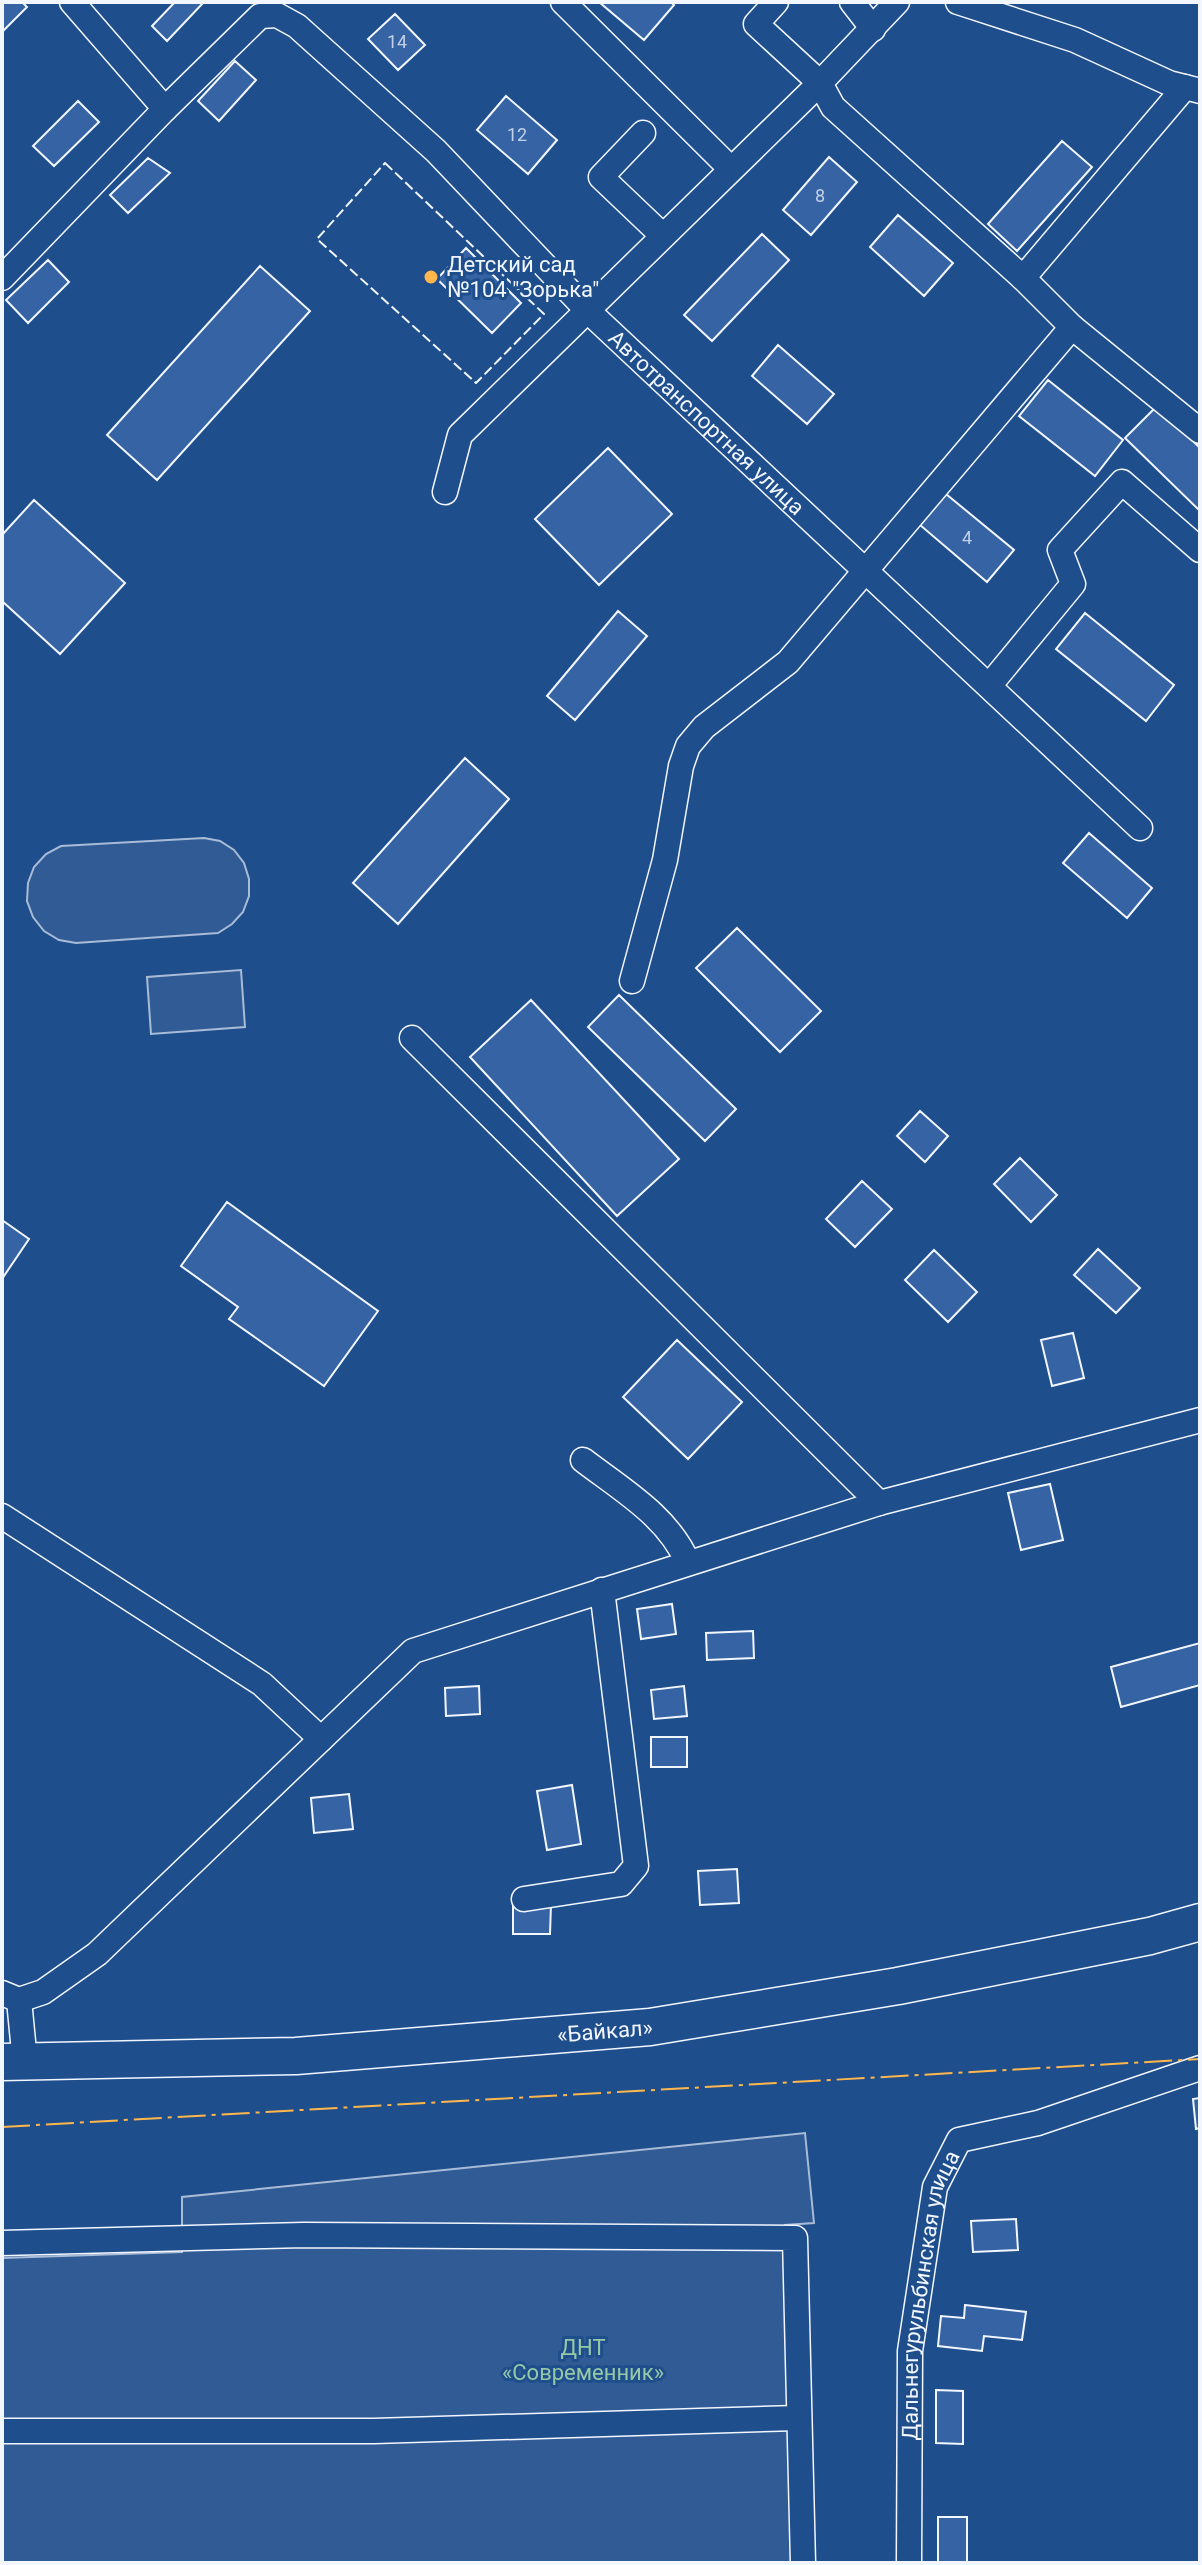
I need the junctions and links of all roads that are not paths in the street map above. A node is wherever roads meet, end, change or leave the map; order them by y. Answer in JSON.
{"nodes":[{"id":1,"x":72,"y":2,"type":"edge"},
{"id":2,"x":563,"y":2,"type":"edge"},
{"id":3,"x":776,"y":2,"type":"edge"},
{"id":4,"x":852,"y":2,"type":"edge"},
{"id":5,"x":897,"y":2,"type":"edge"},
{"id":6,"x":958,"y":2,"type":"edge"},
{"id":7,"x":266,"y":9,"type":"edge"},
{"id":8,"x":873,"y":29,"type":"junction"},
{"id":9,"x":820,"y":83,"type":"junction"},
{"id":10,"x":1192,"y":89,"type":"edge"},
{"id":11,"x":165,"y":109,"type":"junction"},
{"id":12,"x":643,"y":133,"type":"dead end"},
{"id":13,"x":731,"y":169,"type":"junction"},
{"id":14,"x":663,"y":236,"type":"junction"},
{"id":15,"x":2,"y":278,"type":"edge"},
{"id":16,"x":1023,"y":278,"type":"junction"},
{"id":17,"x":588,"y":311,"type":"junction"},
{"id":18,"x":1072,"y":327,"type":"junction"},
{"id":19,"x":1200,"y":431,"type":"edge"},
{"id":20,"x":445,"y":492,"type":"dead end"},
{"id":21,"x":1200,"y":550,"type":"edge"},
{"id":22,"x":865,"y":570,"type":"junction"},
{"id":23,"x":989,"y":686,"type":"junction"},
{"id":24,"x":1140,"y":828,"type":"dead end"},
{"id":25,"x":632,"y":981,"type":"dead end"},
{"id":26,"x":412,"y":1038,"type":"dead end"},
{"id":27,"x":1200,"y":1420,"type":"edge"},
{"id":28,"x":583,"y":1460,"type":"dead end"},
{"id":29,"x":879,"y":1503,"type":"junction"},
{"id":30,"x":2,"y":1516,"type":"edge"},
{"id":31,"x":688,"y":1563,"type":"junction"},
{"id":32,"x":602,"y":1590,"type":"junction"},
{"id":33,"x":321,"y":1739,"type":"junction"},
{"id":34,"x":524,"y":1899,"type":"dead end"},
{"id":35,"x":1200,"y":1922,"type":"edge"},
{"id":36,"x":11,"y":1996,"type":"edge"},
{"id":37,"x":13,"y":2062,"type":"edge"},
{"id":38,"x":1200,"y":2068,"type":"edge"},
{"id":39,"x":2,"y":2243,"type":"edge"},
{"id":40,"x":798,"y":2418,"type":"junction"},
{"id":41,"x":2,"y":2431,"type":"edge"},
{"id":42,"x":803,"y":2563,"type":"edge"},
{"id":43,"x":909,"y":2563,"type":"edge"}],
"edges":[{"from":1,"to":11,"type":"street"},
{"from":2,"to":13,"type":"street"},
{"from":3,"to":9,"type":"street"},
{"from":4,"to":8,"type":"street"},
{"from":5,"to":8,"type":"street"},
{"from":6,"to":10,"type":"street"},
{"from":7,"to":11,"type":"street","name":"Автотранспортная улица"},
{"from":7,"to":17,"type":"street","name":"Автотранспортная улица"},
{"from":8,"to":9,"type":"street"},
{"from":9,"to":13,"type":"street"},
{"from":9,"to":16,"type":"street"},
{"from":10,"to":16,"type":"street"},
{"from":11,"to":15,"type":"street","name":"Автотранспортная улица"},
{"from":12,"to":14,"type":"street"},
{"from":13,"to":14,"type":"street"},
{"from":14,"to":17,"type":"street"},
{"from":16,"to":18,"type":"street"},
{"from":17,"to":20,"type":"street"},
{"from":17,"to":22,"type":"street","name":"Автотранспортная улица"},
{"from":18,"to":19,"type":"street"},
{"from":18,"to":22,"type":"street"},
{"from":21,"to":23,"type":"street"},
{"from":22,"to":23,"type":"street","name":"Автотранспортная улица"},
{"from":22,"to":25,"type":"street"},
{"from":23,"to":24,"type":"street","name":"Автотранспортная улица"},
{"from":26,"to":29,"type":"street"},
{"from":27,"to":29,"type":"street"},
{"from":28,"to":31,"type":"street"},
{"from":29,"to":31,"type":"street"},
{"from":30,"to":33,"type":"street"},
{"from":31,"to":32,"type":"street"},
{"from":32,"to":33,"type":"street"},
{"from":32,"to":34,"type":"street"},
{"from":33,"to":36,"type":"street"},
{"from":35,"to":37,"type":"highway","name":"«Байкал»"},
{"from":36,"to":37,"type":"street"},
{"from":38,"to":43,"type":"street","name":"Дальнегурульбинская улица"},
{"from":39,"to":40,"type":"street"},
{"from":40,"to":41,"type":"street"},
{"from":40,"to":42,"type":"street"}]}
